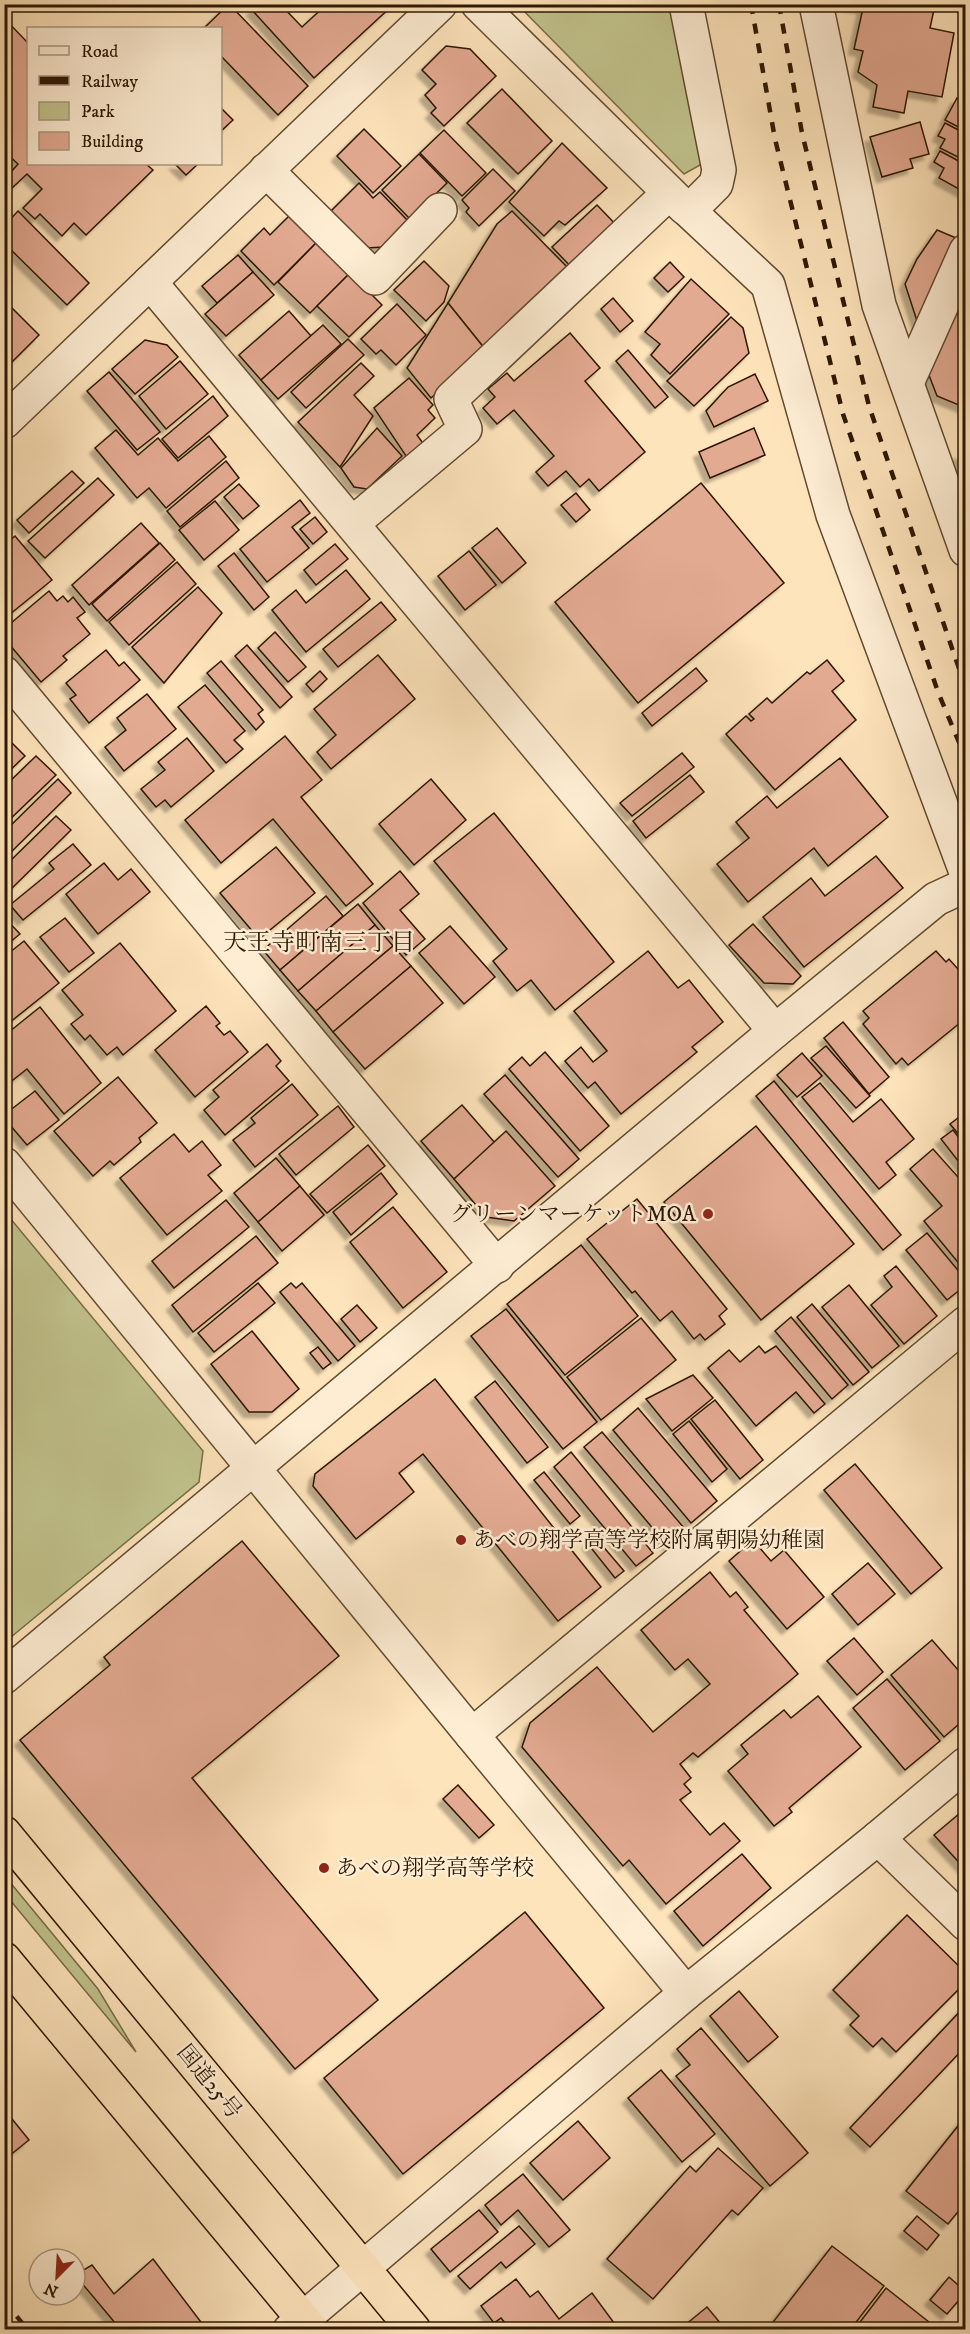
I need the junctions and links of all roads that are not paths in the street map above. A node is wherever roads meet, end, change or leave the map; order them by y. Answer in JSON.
{"nodes":[{"id":1,"x":440,"y":4,"type":"edge"},
{"id":2,"x":478,"y":4,"type":"edge"},
{"id":3,"x":686,"y":4,"type":"edge"},
{"id":4,"x":816,"y":4,"type":"edge"},
{"id":5,"x":266,"y":170,"type":"junction"},
{"id":6,"x":679,"y":202,"type":"junction"},
{"id":7,"x":440,"y":210,"type":"dead end"},
{"id":8,"x":966,"y":251,"type":"edge"},
{"id":9,"x":150,"y":282,"type":"junction"},
{"id":10,"x":907,"y":383,"type":"junction"},
{"id":11,"x":4,"y":422,"type":"edge"},
{"id":12,"x":353,"y":523,"type":"junction"},
{"id":13,"x":963,"y":535,"type":"edge"},
{"id":14,"x":4,"y":674,"type":"edge"},
{"id":15,"x":966,"y":872,"type":"edge"},
{"id":16,"x":966,"y":885,"type":"edge"},
{"id":17,"x":776,"y":1031,"type":"junction"},
{"id":18,"x":4,"y":1164,"type":"edge"},
{"id":19,"x":497,"y":1266,"type":"junction"},
{"id":20,"x":966,"y":1323,"type":"edge"},
{"id":21,"x":254,"y":1467,"type":"junction"},
{"id":22,"x":4,"y":1677,"type":"edge"},
{"id":23,"x":472,"y":1735,"type":"junction"},
{"id":24,"x":966,"y":1764,"type":"edge"},
{"id":25,"x":4,"y":1833,"type":"edge"},
{"id":26,"x":878,"y":1838,"type":"junction"},
{"id":27,"x":966,"y":1924,"type":"edge"},
{"id":28,"x":4,"y":1959,"type":"edge"},
{"id":29,"x":686,"y":1993,"type":"junction"},
{"id":30,"x":362,"y":2268,"type":"junction"},
{"id":31,"x":302,"y":2326,"type":"edge"},
{"id":32,"x":414,"y":2330,"type":"edge"}],
"edges":[{"from":1,"to":5,"type":"street"},
{"from":2,"to":6,"type":"street"},
{"from":3,"to":6,"type":"street"},
{"from":4,"to":10,"type":"street"},
{"from":5,"to":7,"type":"street"},
{"from":5,"to":9,"type":"street"},
{"from":6,"to":12,"type":"street"},
{"from":6,"to":15,"type":"street"},
{"from":8,"to":10,"type":"street"},
{"from":9,"to":11,"type":"street"},
{"from":9,"to":12,"type":"street"},
{"from":10,"to":13,"type":"street"},
{"from":12,"to":17,"type":"street"},
{"from":14,"to":19,"type":"street"},
{"from":16,"to":17,"type":"street"},
{"from":17,"to":19,"type":"street"},
{"from":18,"to":21,"type":"street"},
{"from":19,"to":21,"type":"street"},
{"from":20,"to":23,"type":"street"},
{"from":21,"to":22,"type":"street"},
{"from":21,"to":23,"type":"street"},
{"from":23,"to":29,"type":"street"},
{"from":24,"to":26,"type":"street"},
{"from":25,"to":30,"type":"highway","name":"国道25号"},
{"from":26,"to":27,"type":"street"},
{"from":26,"to":29,"type":"street"},
{"from":28,"to":31,"type":"highway"},
{"from":29,"to":30,"type":"street"},
{"from":30,"to":31,"type":"street"},
{"from":30,"to":32,"type":"highway","name":"国道25号"}]}
